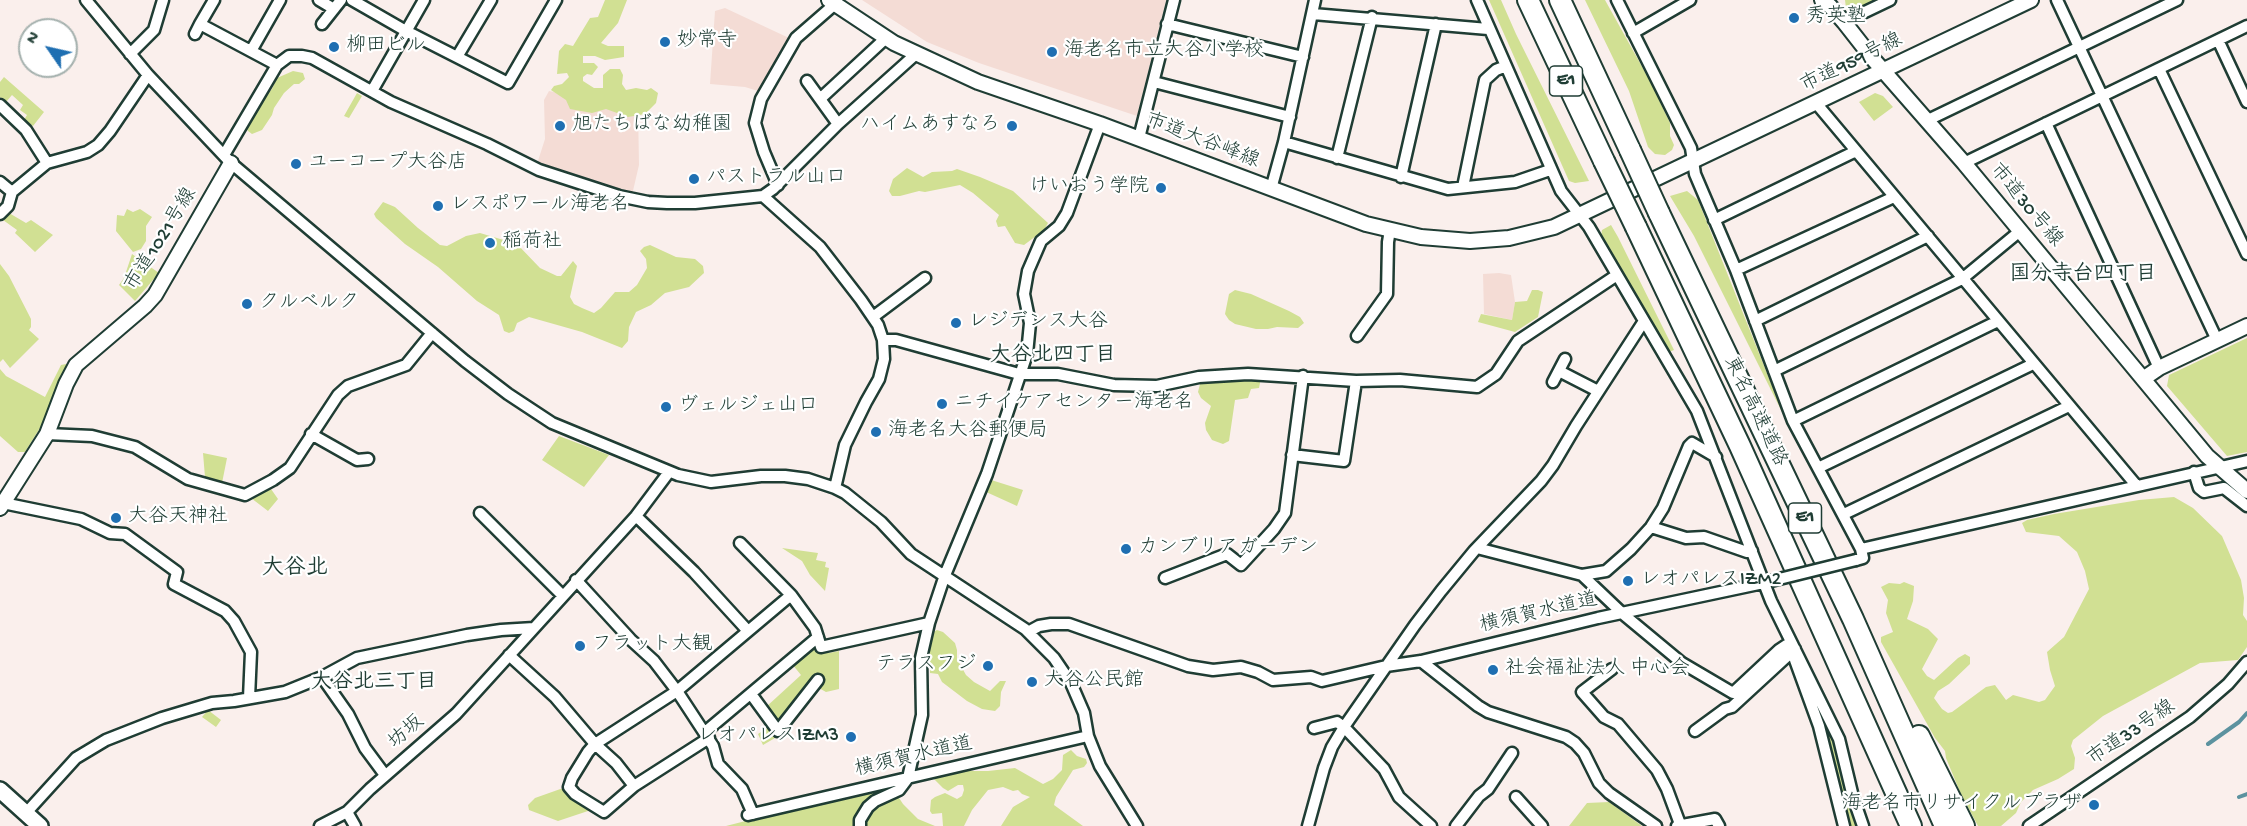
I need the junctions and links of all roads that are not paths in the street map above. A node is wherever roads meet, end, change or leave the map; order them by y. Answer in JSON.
{"nodes":[{"id":1,"x":86,"y":0,"type":"edge"},
{"id":2,"x":163,"y":0,"type":"edge"},
{"id":3,"x":214,"y":0,"type":"edge"},
{"id":4,"x":280,"y":0,"type":"edge"},
{"id":5,"x":319,"y":0,"type":"edge"},
{"id":6,"x":352,"y":0,"type":"edge"},
{"id":7,"x":424,"y":0,"type":"edge"},
{"id":8,"x":490,"y":0,"type":"edge"},
{"id":9,"x":556,"y":0,"type":"edge"},
{"id":10,"x":1174,"y":0,"type":"edge"},
{"id":11,"x":1316,"y":0,"type":"edge"},
{"id":12,"x":1477,"y":0,"type":"edge"},
{"id":13,"x":1528,"y":0,"type":"edge"},
{"id":14,"x":1560,"y":0,"type":"edge"},
{"id":15,"x":1617,"y":0,"type":"edge"},
{"id":16,"x":1690,"y":0,"type":"edge"},
{"id":17,"x":1890,"y":0,"type":"edge"},
{"id":18,"x":2031,"y":0,"type":"edge"},
{"id":19,"x":2057,"y":0,"type":"edge"},
{"id":20,"x":2177,"y":0,"type":"edge"},
{"id":21,"x":834,"y":1,"type":"edge"},
{"id":22,"x":1828,"y":2,"type":"edge"},
{"id":23,"x":337,"y":4,"type":"edge"},
{"id":24,"x":1313,"y":14,"type":"junction"},
{"id":25,"x":1372,"y":17,"type":"junction"},
{"id":26,"x":1844,"y":22,"type":"junction"},
{"id":27,"x":322,"y":24,"type":"dead end"},
{"id":28,"x":1167,"y":24,"type":"junction"},
{"id":29,"x":1436,"y":24,"type":"junction"},
{"id":30,"x":2247,"y":26,"type":"edge"},
{"id":31,"x":1488,"y":29,"type":"junction"},
{"id":32,"x":406,"y":31,"type":"junction"},
{"id":33,"x":1634,"y":33,"type":"junction"},
{"id":34,"x":886,"y":38,"type":"junction"},
{"id":35,"x":2218,"y":40,"type":"junction"},
{"id":36,"x":2079,"y":47,"type":"junction"},
{"id":37,"x":251,"y":51,"type":"junction"},
{"id":38,"x":130,"y":54,"type":"junction"},
{"id":39,"x":916,"y":54,"type":"junction"},
{"id":40,"x":457,"y":57,"type":"junction"},
{"id":41,"x":1303,"y":57,"type":"junction"},
{"id":42,"x":277,"y":65,"type":"junction"},
{"id":43,"x":1506,"y":66,"type":"junction"},
{"id":44,"x":2159,"y":69,"type":"junction"},
{"id":45,"x":1883,"y":70,"type":"junction"},
{"id":46,"x":148,"y":75,"type":"junction"},
{"id":47,"x":807,"y":81,"type":"dead end"},
{"id":48,"x":1154,"y":82,"type":"junction"},
{"id":49,"x":372,"y":91,"type":"junction"},
{"id":50,"x":2102,"y":96,"type":"junction"},
{"id":51,"x":819,"y":99,"type":"junction"},
{"id":52,"x":1816,"y":102,"type":"junction"},
{"id":53,"x":2247,"y":102,"type":"edge"},
{"id":54,"x":0,"y":105,"type":"edge"},
{"id":55,"x":1290,"y":117,"type":"junction"},
{"id":56,"x":1928,"y":120,"type":"junction"},
{"id":57,"x":2046,"y":123,"type":"junction"},
{"id":58,"x":838,"y":124,"type":"junction"},
{"id":59,"x":1100,"y":124,"type":"junction"},
{"id":60,"x":1139,"y":138,"type":"junction"},
{"id":61,"x":1284,"y":142,"type":"junction"},
{"id":62,"x":1856,"y":151,"type":"junction"},
{"id":63,"x":1337,"y":158,"type":"junction"},
{"id":64,"x":227,"y":159,"type":"junction"},
{"id":65,"x":1691,"y":162,"type":"junction"},
{"id":66,"x":47,"y":163,"type":"junction"},
{"id":67,"x":1964,"y":163,"type":"junction"},
{"id":68,"x":1550,"y":170,"type":"junction"},
{"id":69,"x":1401,"y":177,"type":"junction"},
{"id":70,"x":0,"y":182,"type":"edge"},
{"id":71,"x":778,"y":185,"type":"junction"},
{"id":72,"x":1463,"y":188,"type":"junction"},
{"id":73,"x":1271,"y":189,"type":"junction"},
{"id":74,"x":12,"y":192,"type":"junction"},
{"id":75,"x":763,"y":196,"type":"junction"},
{"id":76,"x":1894,"y":197,"type":"junction"},
{"id":77,"x":0,"y":214,"type":"edge"},
{"id":78,"x":1579,"y":216,"type":"junction"},
{"id":79,"x":1714,"y":220,"type":"junction"},
{"id":80,"x":1390,"y":230,"type":"junction"},
{"id":81,"x":2020,"y":231,"type":"junction"},
{"id":82,"x":1928,"y":236,"type":"junction"},
{"id":83,"x":2247,"y":254,"type":"edge"},
{"id":84,"x":1736,"y":270,"type":"junction"},
{"id":85,"x":1617,"y":275,"type":"junction"},
{"id":86,"x":925,"y":278,"type":"dead end"},
{"id":87,"x":1962,"y":279,"type":"junction"},
{"id":88,"x":873,"y":317,"type":"junction"},
{"id":89,"x":1644,"y":321,"type":"junction"},
{"id":90,"x":1755,"y":321,"type":"junction"},
{"id":91,"x":1998,"y":321,"type":"junction"},
{"id":92,"x":2247,"y":326,"type":"edge"},
{"id":93,"x":432,"y":333,"type":"junction"},
{"id":94,"x":1358,"y":336,"type":"dead end"},
{"id":95,"x":883,"y":340,"type":"junction"},
{"id":96,"x":2217,"y":340,"type":"junction"},
{"id":97,"x":1565,"y":359,"type":"dead end"},
{"id":98,"x":2033,"y":364,"type":"junction"},
{"id":99,"x":2159,"y":368,"type":"junction"},
{"id":100,"x":1559,"y":371,"type":"junction"},
{"id":101,"x":1774,"y":371,"type":"junction"},
{"id":102,"x":1019,"y":374,"type":"junction"},
{"id":103,"x":1303,"y":376,"type":"junction"},
{"id":104,"x":2143,"y":379,"type":"junction"},
{"id":105,"x":1356,"y":381,"type":"junction"},
{"id":106,"x":1553,"y":382,"type":"dead end"},
{"id":107,"x":1598,"y":392,"type":"junction"},
{"id":108,"x":2069,"y":406,"type":"junction"},
{"id":109,"x":1793,"y":421,"type":"junction"},
{"id":110,"x":47,"y":434,"type":"junction"},
{"id":111,"x":311,"y":434,"type":"junction"},
{"id":112,"x":1292,"y":455,"type":"junction"},
{"id":113,"x":1716,"y":457,"type":"junction"},
{"id":114,"x":368,"y":459,"type":"dead end"},
{"id":115,"x":2247,"y":461,"type":"edge"},
{"id":116,"x":2220,"y":467,"type":"junction"},
{"id":117,"x":1818,"y":468,"type":"junction"},
{"id":118,"x":669,"y":472,"type":"junction"},
{"id":119,"x":2194,"y":472,"type":"junction"},
{"id":120,"x":2136,"y":485,"type":"junction"},
{"id":121,"x":835,"y":488,"type":"junction"},
{"id":122,"x":2247,"y":491,"type":"edge"},
{"id":123,"x":2,"y":506,"type":"edge"},
{"id":124,"x":2247,"y":506,"type":"edge"},
{"id":125,"x":480,"y":513,"type":"dead end"},
{"id":126,"x":1844,"y":514,"type":"junction"},
{"id":127,"x":636,"y":516,"type":"junction"},
{"id":128,"x":1774,"y":522,"type":"junction"},
{"id":129,"x":1651,"y":527,"type":"junction"},
{"id":130,"x":740,"y":543,"type":"dead end"},
{"id":131,"x":1477,"y":548,"type":"junction"},
{"id":132,"x":1861,"y":549,"type":"junction"},
{"id":133,"x":1752,"y":551,"type":"junction"},
{"id":134,"x":945,"y":575,"type":"junction"},
{"id":135,"x":1582,"y":575,"type":"junction"},
{"id":136,"x":1166,"y":578,"type":"dead end"},
{"id":137,"x":576,"y":580,"type":"junction"},
{"id":138,"x":1767,"y":582,"type":"junction"},
{"id":139,"x":791,"y":595,"type":"junction"},
{"id":140,"x":563,"y":596,"type":"junction"},
{"id":141,"x":1623,"y":614,"type":"junction"},
{"id":142,"x":1853,"y":618,"type":"junction"},
{"id":143,"x":929,"y":623,"type":"junction"},
{"id":144,"x":534,"y":628,"type":"junction"},
{"id":145,"x":748,"y":631,"type":"junction"},
{"id":146,"x":1028,"y":632,"type":"junction"},
{"id":147,"x":818,"y":637,"type":"junction"},
{"id":148,"x":1793,"y":646,"type":"junction"},
{"id":149,"x":509,"y":655,"type":"junction"},
{"id":150,"x":1421,"y":661,"type":"junction"},
{"id":151,"x":2247,"y":662,"type":"edge"},
{"id":152,"x":1386,"y":666,"type":"junction"},
{"id":153,"x":1612,"y":669,"type":"dead end"},
{"id":154,"x":322,"y":677,"type":"junction"},
{"id":155,"x":818,"y":680,"type":"dead end"},
{"id":156,"x":677,"y":691,"type":"junction"},
{"id":157,"x":751,"y":694,"type":"junction"},
{"id":158,"x":249,"y":698,"type":"junction"},
{"id":159,"x":1344,"y":727,"type":"junction"},
{"id":160,"x":1314,"y":728,"type":"dead end"},
{"id":161,"x":1695,"y":731,"type":"dead end"},
{"id":162,"x":707,"y":735,"type":"junction"},
{"id":163,"x":1089,"y":736,"type":"junction"},
{"id":164,"x":596,"y":744,"type":"junction"},
{"id":165,"x":1512,"y":753,"type":"dead end"},
{"id":166,"x":385,"y":775,"type":"junction"},
{"id":167,"x":908,"y":778,"type":"junction"},
{"id":168,"x":634,"y":786,"type":"junction"},
{"id":169,"x":0,"y":790,"type":"edge"},
{"id":170,"x":1516,"y":797,"type":"dead end"},
{"id":171,"x":347,"y":812,"type":"junction"},
{"id":172,"x":26,"y":813,"type":"junction"},
{"id":173,"x":1678,"y":825,"type":"edge"},
{"id":174,"x":40,"y":826,"type":"edge"},
{"id":175,"x":320,"y":826,"type":"edge"},
{"id":176,"x":355,"y":826,"type":"edge"},
{"id":177,"x":860,"y":826,"type":"edge"},
{"id":178,"x":1137,"y":826,"type":"edge"},
{"id":179,"x":1308,"y":826,"type":"edge"},
{"id":180,"x":1431,"y":826,"type":"edge"},
{"id":181,"x":1456,"y":826,"type":"edge"},
{"id":182,"x":1542,"y":826,"type":"edge"},
{"id":183,"x":1656,"y":826,"type":"edge"},
{"id":184,"x":1719,"y":826,"type":"edge"},
{"id":185,"x":1844,"y":826,"type":"edge"},
{"id":186,"x":1863,"y":826,"type":"edge"},
{"id":187,"x":1898,"y":826,"type":"edge"},
{"id":188,"x":1911,"y":826,"type":"edge"},
{"id":189,"x":1945,"y":826,"type":"edge"},
{"id":190,"x":1964,"y":826,"type":"edge"},
{"id":191,"x":2029,"y":826,"type":"edge"}],
"edges":[{"from":1,"to":38,"type":"street"},
{"from":2,"to":38,"type":"street"},
{"from":3,"to":37,"type":"street"},
{"from":4,"to":37,"type":"street"},
{"from":5,"to":23,"type":"street"},
{"from":6,"to":32,"type":"street"},
{"from":7,"to":32,"type":"street"},
{"from":8,"to":40,"type":"street"},
{"from":9,"to":40,"type":"street"},
{"from":10,"to":28,"type":"street"},
{"from":11,"to":24,"type":"street"},
{"from":12,"to":31,"type":"street"},
{"from":13,"to":128,"type":"highway","name":"東名高速道路","number":"E1","bridge":true},
{"from":14,"to":142,"type":"highway","name":"東名高速道路","number":"E1","bridge":true},
{"from":15,"to":33,"type":"street"},
{"from":16,"to":33,"type":"street"},
{"from":17,"to":26,"type":"street"},
{"from":18,"to":45,"type":"street","name":"市道959号線"},
{"from":19,"to":36,"type":"street"},
{"from":20,"to":36,"type":"street"},
{"from":21,"to":34,"type":"street","name":"市道大谷峰線"},
{"from":21,"to":71,"type":"street"},
{"from":22,"to":26,"type":"street","name":"市道30号線"},
{"from":23,"to":27,"type":"street"},
{"from":24,"to":25,"type":"street"},
{"from":24,"to":41,"type":"street"},
{"from":25,"to":29,"type":"street"},
{"from":25,"to":63,"type":"street"},
{"from":26,"to":45,"type":"street","name":"市道30号線"},
{"from":28,"to":41,"type":"street"},
{"from":28,"to":48,"type":"street"},
{"from":29,"to":31,"type":"street"},
{"from":29,"to":69,"type":"street"},
{"from":30,"to":35,"type":"street"},
{"from":31,"to":43,"type":"street"},
{"from":32,"to":40,"type":"street"},
{"from":32,"to":49,"type":"street"},
{"from":33,"to":65,"type":"street"},
{"from":34,"to":39,"type":"street","name":"市道大谷峰線"},
{"from":34,"to":51,"type":"street"},
{"from":35,"to":44,"type":"street"},
{"from":35,"to":53,"type":"street"},
{"from":36,"to":50,"type":"street"},
{"from":36,"to":56,"type":"street"},
{"from":37,"to":42,"type":"street"},
{"from":38,"to":46,"type":"street"},
{"from":39,"to":58,"type":"street"},
{"from":39,"to":59,"type":"street","name":"市道大谷峰線"},
{"from":41,"to":55,"type":"street"},
{"from":42,"to":49,"type":"street"},
{"from":42,"to":64,"type":"street"},
{"from":43,"to":68,"type":"street"},
{"from":43,"to":72,"type":"street"},
{"from":44,"to":50,"type":"street"},
{"from":44,"to":83,"type":"street"},
{"from":45,"to":52,"type":"street","name":"市道959号線"},
{"from":45,"to":56,"type":"street","name":"市道30号線"},
{"from":46,"to":64,"type":"street"},
{"from":46,"to":66,"type":"street"},
{"from":47,"to":51,"type":"street"},
{"from":48,"to":55,"type":"street"},
{"from":48,"to":60,"type":"street"},
{"from":49,"to":75,"type":"street"},
{"from":50,"to":57,"type":"street"},
{"from":50,"to":96,"type":"street"},
{"from":51,"to":58,"type":"street"},
{"from":52,"to":62,"type":"street"},
{"from":52,"to":65,"type":"street","name":"市道959号線"},
{"from":54,"to":66,"type":"street"},
{"from":55,"to":61,"type":"street"},
{"from":56,"to":67,"type":"street","name":"市道30号線"},
{"from":57,"to":67,"type":"street"},
{"from":57,"to":99,"type":"street"},
{"from":58,"to":71,"type":"street"},
{"from":59,"to":60,"type":"street","name":"市道大谷峰線"},
{"from":59,"to":102,"type":"street"},
{"from":60,"to":73,"type":"street","name":"市道大谷峰線"},
{"from":61,"to":63,"type":"street"},
{"from":61,"to":73,"type":"street"},
{"from":62,"to":76,"type":"street"},
{"from":62,"to":79,"type":"street"},
{"from":63,"to":69,"type":"street"},
{"from":64,"to":93,"type":"street"},
{"from":64,"to":110,"type":"street","name":"市道1021号線"},
{"from":65,"to":78,"type":"street","name":"市道959号線"},
{"from":65,"to":79,"type":"street"},
{"from":66,"to":74,"type":"street"},
{"from":67,"to":81,"type":"street","name":"市道30号線"},
{"from":68,"to":72,"type":"street"},
{"from":68,"to":78,"type":"street"},
{"from":69,"to":72,"type":"street"},
{"from":70,"to":74,"type":"street"},
{"from":71,"to":75,"type":"street"},
{"from":73,"to":80,"type":"street","name":"市道大谷峰線"},
{"from":74,"to":77,"type":"street"},
{"from":75,"to":88,"type":"street"},
{"from":76,"to":82,"type":"street"},
{"from":76,"to":84,"type":"street"},
{"from":78,"to":80,"type":"street","name":"市道大谷峰線"},
{"from":78,"to":85,"type":"street"},
{"from":79,"to":84,"type":"street"},
{"from":80,"to":94,"type":"street"},
{"from":81,"to":87,"type":"street"},
{"from":81,"to":104,"type":"street","name":"市道30号線"},
{"from":82,"to":87,"type":"street"},
{"from":82,"to":90,"type":"street"},
{"from":84,"to":90,"type":"street"},
{"from":85,"to":89,"type":"street"},
{"from":85,"to":105,"type":"street"},
{"from":86,"to":88,"type":"street"},
{"from":87,"to":91,"type":"street"},
{"from":87,"to":101,"type":"street"},
{"from":88,"to":95,"type":"street"},
{"from":89,"to":107,"type":"street"},
{"from":89,"to":113,"type":"street"},
{"from":90,"to":101,"type":"street"},
{"from":91,"to":98,"type":"street"},
{"from":91,"to":109,"type":"street"},
{"from":92,"to":96,"type":"street"},
{"from":93,"to":111,"type":"street"},
{"from":93,"to":118,"type":"street"},
{"from":95,"to":102,"type":"street"},
{"from":95,"to":121,"type":"street"},
{"from":96,"to":99,"type":"street"},
{"from":97,"to":100,"type":"street"},
{"from":98,"to":108,"type":"street"},
{"from":98,"to":117,"type":"street"},
{"from":99,"to":104,"type":"street"},
{"from":100,"to":106,"type":"street"},
{"from":100,"to":107,"type":"street"},
{"from":101,"to":109,"type":"street"},
{"from":102,"to":103,"type":"street"},
{"from":102,"to":134,"type":"street"},
{"from":103,"to":105,"type":"street"},
{"from":103,"to":112,"type":"street"},
{"from":104,"to":116,"type":"street","name":"市道30号線"},
{"from":105,"to":112,"type":"street"},
{"from":107,"to":131,"type":"street"},
{"from":108,"to":120,"type":"street"},
{"from":108,"to":126,"type":"street"},
{"from":109,"to":117,"type":"street"},
{"from":110,"to":111,"type":"street"},
{"from":110,"to":123,"type":"street","name":"市道1021号線"},
{"from":111,"to":114,"type":"street"},
{"from":112,"to":136,"type":"street"},
{"from":113,"to":129,"type":"street"},
{"from":113,"to":133,"type":"street"},
{"from":115,"to":116,"type":"street"},
{"from":116,"to":119,"type":"street"},
{"from":116,"to":122,"type":"street","name":"市道30号線"},
{"from":117,"to":126,"type":"street"},
{"from":118,"to":121,"type":"street"},
{"from":118,"to":127,"type":"street","name":"坊坂"},
{"from":119,"to":120,"type":"street"},
{"from":119,"to":124,"type":"street"},
{"from":120,"to":132,"type":"street"},
{"from":121,"to":134,"type":"street"},
{"from":123,"to":158,"type":"street"},
{"from":125,"to":140,"type":"street"},
{"from":126,"to":132,"type":"street"},
{"from":127,"to":137,"type":"street","name":"坊坂"},
{"from":127,"to":145,"type":"street"},
{"from":128,"to":187,"type":"highway"},
{"from":128,"to":188,"type":"highway","name":"東名高速道路","number":"E1"},
{"from":129,"to":133,"type":"street"},
{"from":129,"to":135,"type":"street"},
{"from":130,"to":139,"type":"street"},
{"from":131,"to":135,"type":"street"},
{"from":131,"to":152,"type":"street"},
{"from":132,"to":138,"type":"street","name":"横須賀水道道","bridge":true},
{"from":133,"to":138,"type":"street"},
{"from":134,"to":143,"type":"street"},
{"from":134,"to":146,"type":"street"},
{"from":135,"to":141,"type":"street"},
{"from":137,"to":140,"type":"street","name":"坊坂"},
{"from":137,"to":156,"type":"street"},
{"from":138,"to":141,"type":"street","name":"横須賀水道道"},
{"from":138,"to":148,"type":"street"},
{"from":139,"to":145,"type":"street"},
{"from":139,"to":147,"type":"street"},
{"from":140,"to":144,"type":"street","name":"坊坂"},
{"from":141,"to":148,"type":"street"},
{"from":141,"to":150,"type":"street","name":"横須賀水道道"},
{"from":142,"to":189,"type":"highway","name":"東名高速道路","number":"E1"},
{"from":142,"to":190,"type":"highway"},
{"from":143,"to":147,"type":"street"},
{"from":143,"to":167,"type":"street"},
{"from":144,"to":149,"type":"street","name":"坊坂"},
{"from":144,"to":154,"type":"street"},
{"from":145,"to":156,"type":"street"},
{"from":146,"to":152,"type":"street","name":"横須賀水道道"},
{"from":146,"to":163,"type":"street"},
{"from":147,"to":157,"type":"street"},
{"from":148,"to":161,"type":"street"},
{"from":148,"to":185,"type":"street"},
{"from":148,"to":186,"type":"street"},
{"from":149,"to":164,"type":"street"},
{"from":149,"to":166,"type":"street","name":"坊坂"},
{"from":150,"to":152,"type":"street","name":"横須賀水道道"},
{"from":150,"to":183,"type":"street"},
{"from":151,"to":191,"type":"street","name":"市道33号線"},
{"from":152,"to":159,"type":"street"},
{"from":153,"to":173,"type":"street"},
{"from":154,"to":158,"type":"street"},
{"from":154,"to":166,"type":"street"},
{"from":155,"to":157,"type":"street"},
{"from":156,"to":162,"type":"street"},
{"from":156,"to":164,"type":"street"},
{"from":157,"to":162,"type":"street"},
{"from":158,"to":172,"type":"street"},
{"from":159,"to":160,"type":"street"},
{"from":159,"to":179,"type":"street"},
{"from":159,"to":180,"type":"street"},
{"from":162,"to":167,"type":"street","name":"横須賀水道道"},
{"from":162,"to":168,"type":"street"},
{"from":163,"to":167,"type":"street","name":"横須賀水道道"},
{"from":163,"to":178,"type":"street"},
{"from":164,"to":168,"type":"street"},
{"from":164,"to":168,"type":"street"},
{"from":165,"to":181,"type":"street"},
{"from":166,"to":171,"type":"street","name":"坊坂"},
{"from":167,"to":177,"type":"street"},
{"from":169,"to":172,"type":"main road"},
{"from":170,"to":182,"type":"street"},
{"from":171,"to":175,"type":"street","name":"坊坂"},
{"from":171,"to":176,"type":"street"},
{"from":172,"to":174,"type":"main road"},
{"from":173,"to":184,"type":"street"}]}
